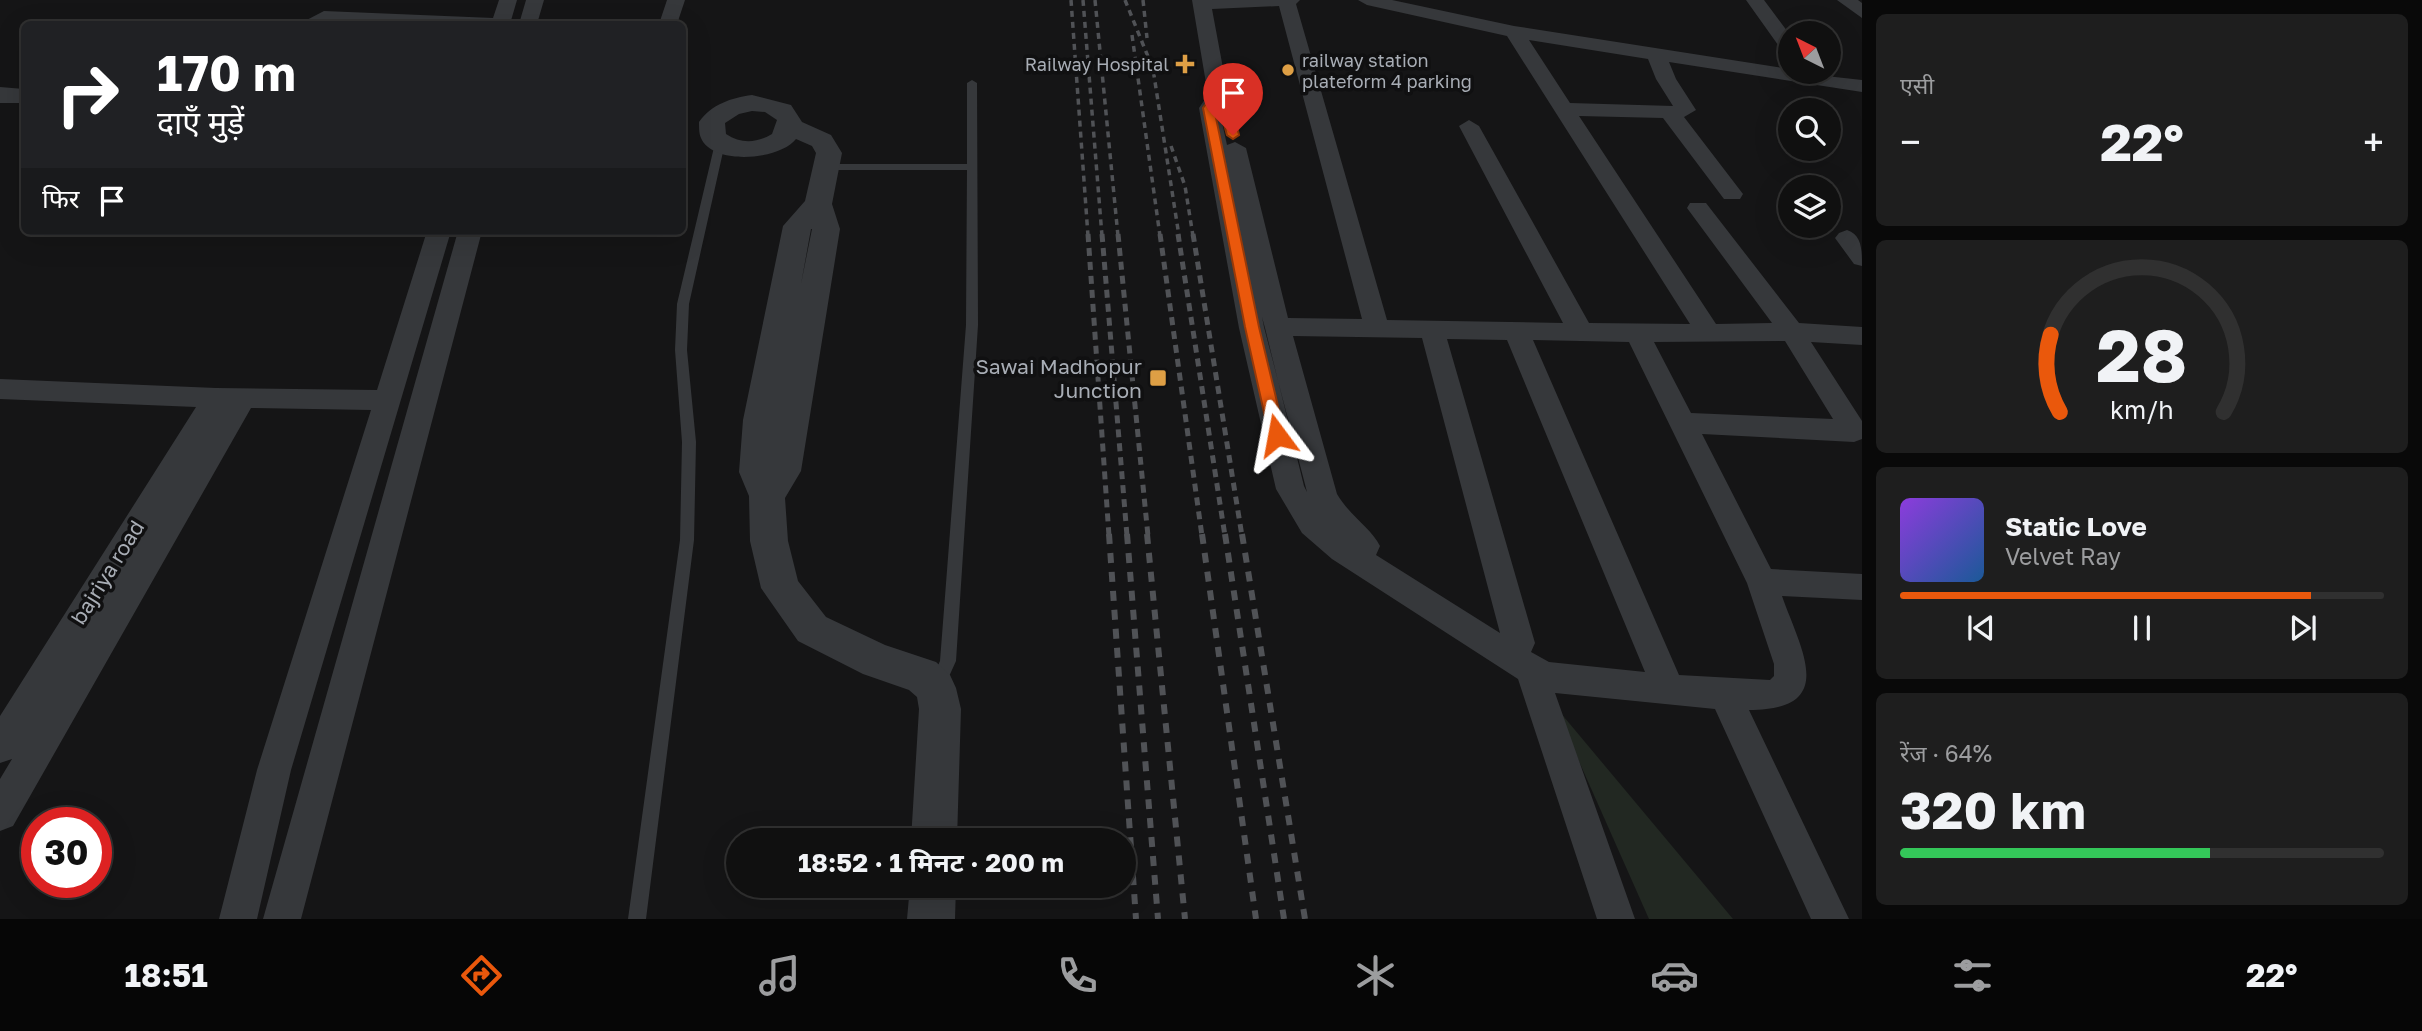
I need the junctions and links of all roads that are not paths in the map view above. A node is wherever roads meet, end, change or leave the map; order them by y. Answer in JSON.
{"nodes":[{"id":1,"x":509,"y":0,"type":"edge"},
{"id":2,"x":535,"y":0,"type":"edge"},
{"id":3,"x":676,"y":0,"type":"edge"},
{"id":4,"x":1288,"y":0,"type":"edge"},
{"id":5,"x":1367,"y":0,"type":"edge"},
{"id":6,"x":1755,"y":0,"type":"edge"},
{"id":7,"x":1846,"y":0,"type":"edge"},
{"id":8,"x":1202,"y":2,"type":"edge"},
{"id":9,"x":1862,"y":12,"type":"edge"},
{"id":10,"x":315,"y":21,"type":"edge"},
{"id":11,"x":425,"y":21,"type":"edge"},
{"id":12,"x":502,"y":21,"type":"edge"},
{"id":13,"x":529,"y":21,"type":"edge"},
{"id":14,"x":669,"y":21,"type":"edge"},
{"id":15,"x":1514,"y":32,"type":"junction"},
{"id":16,"x":1778,"y":32,"type":"edge"},
{"id":17,"x":1656,"y":53,"type":"junction"},
{"id":18,"x":1778,"y":70,"type":"edge"},
{"id":19,"x":1841,"y":81,"type":"edge"},
{"id":20,"x":972,"y":82,"type":"dead end"},
{"id":21,"x":1862,"y":86,"type":"edge"},
{"id":22,"x":1218,"y":94,"type":"junction"},
{"id":23,"x":0,"y":95,"type":"edge"},
{"id":24,"x":21,"y":96,"type":"edge"},
{"id":25,"x":0,"y":106,"type":"edge"},
{"id":26,"x":21,"y":107,"type":"edge"},
{"id":27,"x":1561,"y":108,"type":"junction"},
{"id":28,"x":1669,"y":112,"type":"junction"},
{"id":29,"x":686,"y":121,"type":"edge"},
{"id":30,"x":790,"y":126,"type":"junction"},
{"id":31,"x":1469,"y":127,"type":"dead end"},
{"id":32,"x":716,"y":132,"type":"junction"},
{"id":33,"x":827,"y":167,"type":"junction"},
{"id":34,"x":972,"y":167,"type":"junction"},
{"id":35,"x":1732,"y":194,"type":"dead end"},
{"id":36,"x":1698,"y":208,"type":"dead end"},
{"id":37,"x":438,"y":235,"type":"edge"},
{"id":38,"x":469,"y":235,"type":"edge"},
{"id":39,"x":1847,"y":238,"type":"dead end"},
{"id":40,"x":1862,"y":258,"type":"edge"},
{"id":41,"x":1277,"y":327,"type":"junction"},
{"id":42,"x":1377,"y":328,"type":"junction"},
{"id":43,"x":1432,"y":329,"type":"junction"},
{"id":44,"x":1516,"y":331,"type":"junction"},
{"id":45,"x":1708,"y":331,"type":"junction"},
{"id":46,"x":1581,"y":332,"type":"junction"},
{"id":47,"x":1792,"y":332,"type":"junction"},
{"id":48,"x":1637,"y":333,"type":"junction"},
{"id":49,"x":1862,"y":336,"type":"edge"},
{"id":50,"x":0,"y":389,"type":"edge"},
{"id":51,"x":229,"y":398,"type":"junction"},
{"id":52,"x":386,"y":400,"type":"junction"},
{"id":53,"x":1683,"y":423,"type":"junction"},
{"id":54,"x":1858,"y":437,"type":"edge"},
{"id":55,"x":1762,"y":582,"type":"junction"},
{"id":56,"x":1862,"y":587,"type":"edge"},
{"id":57,"x":1525,"y":657,"type":"junction"},
{"id":58,"x":935,"y":688,"type":"junction"},
{"id":59,"x":1669,"y":689,"type":"junction"},
{"id":60,"x":1725,"y":695,"type":"junction"},
{"id":61,"x":0,"y":747,"type":"edge"},
{"id":62,"x":0,"y":813,"type":"edge"},
{"id":63,"x":935,"y":828,"type":"edge"},
{"id":64,"x":932,"y":898,"type":"edge"},
{"id":65,"x":237,"y":919,"type":"edge"},
{"id":66,"x":282,"y":919,"type":"edge"},
{"id":67,"x":637,"y":919,"type":"edge"},
{"id":68,"x":931,"y":919,"type":"edge"},
{"id":69,"x":1616,"y":919,"type":"edge"},
{"id":70,"x":1830,"y":919,"type":"edge"}],
"edges":[{"from":1,"to":12,"type":"street"},
{"from":2,"to":13,"type":"street"},
{"from":3,"to":14,"type":"street"},
{"from":4,"to":8,"type":"street"},
{"from":4,"to":42,"type":"street"},
{"from":5,"to":15,"type":"street"},
{"from":6,"to":16,"type":"street"},
{"from":7,"to":9,"type":"street"},
{"from":8,"to":22,"type":"street"},
{"from":10,"to":11,"type":"street"},
{"from":15,"to":17,"type":"street"},
{"from":15,"to":27,"type":"street"},
{"from":17,"to":18,"type":"street"},
{"from":17,"to":28,"type":"street"},
{"from":19,"to":21,"type":"street"},
{"from":20,"to":34,"type":"lane"},
{"from":22,"to":41,"type":"street"},
{"from":22,"to":57,"type":"street"},
{"from":23,"to":24,"type":"street"},
{"from":25,"to":26,"type":"street"},
{"from":27,"to":28,"type":"street"},
{"from":27,"to":45,"type":"street"},
{"from":28,"to":35,"type":"street"},
{"from":29,"to":32,"type":"street"},
{"from":30,"to":32,"type":"street"},
{"from":30,"to":32,"type":"street"},
{"from":30,"to":33,"type":"street"},
{"from":31,"to":46,"type":"street"},
{"from":32,"to":67,"type":"lane"},
{"from":33,"to":34,"type":"lane"},
{"from":33,"to":58,"type":"street"},
{"from":34,"to":58,"type":"lane"},
{"from":36,"to":47,"type":"street"},
{"from":37,"to":52,"type":"street"},
{"from":38,"to":66,"type":"street"},
{"from":39,"to":40,"type":"street"},
{"from":41,"to":42,"type":"street"},
{"from":41,"to":57,"type":"street"},
{"from":42,"to":43,"type":"street"},
{"from":43,"to":44,"type":"street"},
{"from":43,"to":57,"type":"street"},
{"from":44,"to":46,"type":"street"},
{"from":44,"to":59,"type":"street"},
{"from":45,"to":47,"type":"street"},
{"from":45,"to":48,"type":"street"},
{"from":46,"to":48,"type":"street"},
{"from":47,"to":49,"type":"street"},
{"from":47,"to":54,"type":"street"},
{"from":48,"to":53,"type":"street"},
{"from":50,"to":51,"type":"street"},
{"from":51,"to":52,"type":"street"},
{"from":51,"to":61,"type":"street","name":"bajriya road"},
{"from":51,"to":62,"type":"street"},
{"from":52,"to":65,"type":"street"},
{"from":53,"to":54,"type":"street"},
{"from":53,"to":55,"type":"street"},
{"from":55,"to":56,"type":"street"},
{"from":55,"to":60,"type":"street"},
{"from":57,"to":59,"type":"street"},
{"from":57,"to":69,"type":"street"},
{"from":58,"to":63,"type":"street"},
{"from":59,"to":60,"type":"street"},
{"from":60,"to":70,"type":"street"},
{"from":64,"to":68,"type":"street"}]}
